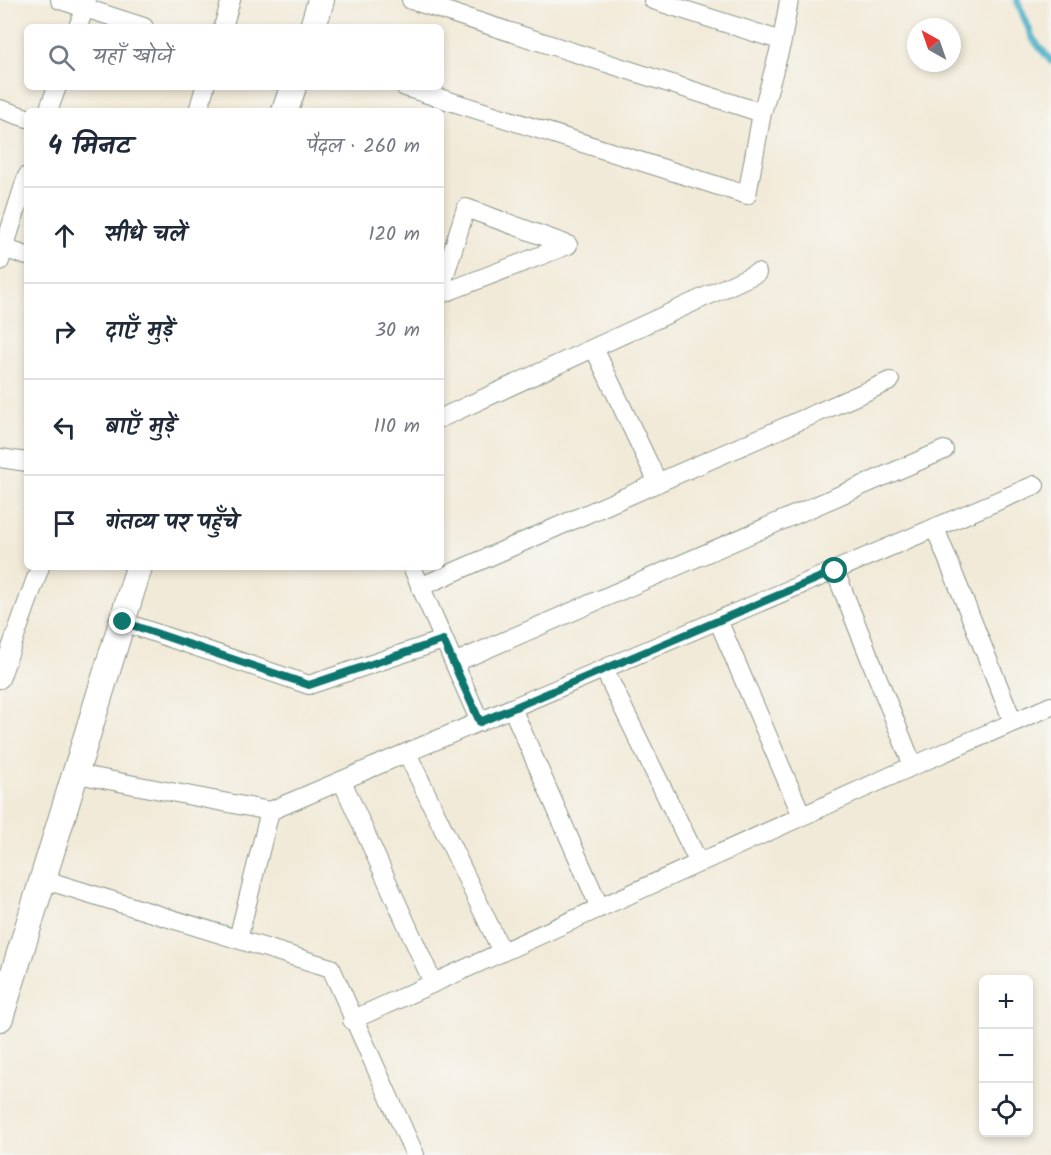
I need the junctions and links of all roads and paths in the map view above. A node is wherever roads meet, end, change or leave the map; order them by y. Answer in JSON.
{"nodes":[{"id":1,"x":60,"y":0,"type":"edge"},
{"id":2,"x":231,"y":0,"type":"edge"},
{"id":3,"x":321,"y":0,"type":"edge"},
{"id":4,"x":411,"y":0,"type":"edge"},
{"id":5,"x":653,"y":0,"type":"edge"},
{"id":6,"x":789,"y":0,"type":"edge"},
{"id":7,"x":86,"y":4,"type":"edge"},
{"id":8,"x":456,"y":7,"type":"edge"},
{"id":9,"x":79,"y":24,"type":"edge"},
{"id":10,"x":136,"y":24,"type":"edge"},
{"id":11,"x":224,"y":24,"type":"edge"},
{"id":12,"x":314,"y":24,"type":"edge"},
{"id":13,"x":782,"y":41,"type":"junction"},
{"id":14,"x":56,"y":90,"type":"edge"},
{"id":15,"x":204,"y":90,"type":"edge"},
{"id":16,"x":292,"y":90,"type":"edge"},
{"id":17,"x":414,"y":90,"type":"edge"},
{"id":18,"x":49,"y":108,"type":"edge"},
{"id":19,"x":199,"y":108,"type":"edge"},
{"id":20,"x":286,"y":108,"type":"edge"},
{"id":21,"x":0,"y":109,"type":"edge"},
{"id":22,"x":762,"y":114,"type":"junction"},
{"id":23,"x":24,"y":117,"type":"edge"},
{"id":24,"x":24,"y":185,"type":"edge"},
{"id":25,"x":1,"y":252,"type":"edge"},
{"id":26,"x":24,"y":256,"type":"edge"},
{"id":27,"x":757,"y":273,"type":"dead end"},
{"id":28,"x":444,"y":278,"type":"edge"},
{"id":29,"x":444,"y":293,"type":"edge"},
{"id":30,"x":594,"y":348,"type":"junction"},
{"id":31,"x":890,"y":381,"type":"dead end"},
{"id":32,"x":444,"y":417,"type":"edge"},
{"id":33,"x":944,"y":450,"type":"dead end"},
{"id":34,"x":0,"y":458,"type":"edge"},
{"id":35,"x":24,"y":462,"type":"edge"},
{"id":36,"x":658,"y":483,"type":"junction"},
{"id":37,"x":1035,"y":485,"type":"dead end"},
{"id":38,"x":935,"y":528,"type":"junction"},
{"id":39,"x":39,"y":570,"type":"edge"},
{"id":40,"x":138,"y":570,"type":"edge"},
{"id":41,"x":413,"y":570,"type":"edge"},
{"id":42,"x":835,"y":571,"type":"junction"},
{"id":43,"x":420,"y":587,"type":"junction"},
{"id":44,"x":718,"y":620,"type":"junction"},
{"id":45,"x":123,"y":622,"type":"junction"},
{"id":46,"x":443,"y":640,"type":"junction"},
{"id":47,"x":454,"y":663,"type":"junction"},
{"id":48,"x":604,"y":669,"type":"junction"},
{"id":49,"x":0,"y":679,"type":"edge"},
{"id":50,"x":1051,"y":706,"type":"edge"},
{"id":51,"x":512,"y":708,"type":"junction"},
{"id":52,"x":480,"y":722,"type":"junction"},
{"id":53,"x":1013,"y":722,"type":"junction"},
{"id":54,"x":407,"y":753,"type":"junction"},
{"id":55,"x":913,"y":766,"type":"junction"},
{"id":56,"x":77,"y":774,"type":"junction"},
{"id":57,"x":342,"y":781,"type":"junction"},
{"id":58,"x":270,"y":811,"type":"junction"},
{"id":59,"x":802,"y":816,"type":"junction"},
{"id":60,"x":699,"y":863,"type":"junction"},
{"id":61,"x":42,"y":879,"type":"junction"},
{"id":62,"x":600,"y":908,"type":"junction"},
{"id":63,"x":238,"y":939,"type":"junction"},
{"id":64,"x":502,"y":952,"type":"junction"},
{"id":65,"x":433,"y":983,"type":"junction"},
{"id":66,"x":0,"y":1018,"type":"edge"},
{"id":67,"x":352,"y":1020,"type":"junction"},
{"id":68,"x":415,"y":1155,"type":"edge"}],
"edges":[{"from":1,"to":7,"type":"street"},
{"from":2,"to":11,"type":"street"},
{"from":3,"to":12,"type":"street"},
{"from":4,"to":8,"type":"street"},
{"from":5,"to":13,"type":"street"},
{"from":6,"to":13,"type":"street"},
{"from":7,"to":9,"type":"street"},
{"from":7,"to":10,"type":"street"},
{"from":8,"to":22,"type":"street"},
{"from":13,"to":22,"type":"street"},
{"from":14,"to":18,"type":"street"},
{"from":15,"to":19,"type":"street"},
{"from":16,"to":20,"type":"street"},
{"from":17,"to":22,"type":"street"},
{"from":21,"to":23,"type":"street"},
{"from":24,"to":25,"type":"street"},
{"from":25,"to":26,"type":"street"},
{"from":27,"to":30,"type":"street"},
{"from":28,"to":29,"type":"street"},
{"from":30,"to":32,"type":"street"},
{"from":30,"to":36,"type":"street"},
{"from":31,"to":36,"type":"street"},
{"from":33,"to":47,"type":"street"},
{"from":34,"to":35,"type":"street"},
{"from":36,"to":43,"type":"street"},
{"from":37,"to":38,"type":"street"},
{"from":38,"to":42,"type":"street"},
{"from":38,"to":53,"type":"street"},
{"from":39,"to":49,"type":"street"},
{"from":40,"to":45,"type":"street"},
{"from":41,"to":43,"type":"street"},
{"from":42,"to":44,"type":"street"},
{"from":42,"to":55,"type":"street"},
{"from":43,"to":46,"type":"street"},
{"from":44,"to":48,"type":"street"},
{"from":44,"to":59,"type":"street"},
{"from":45,"to":46,"type":"street"},
{"from":45,"to":56,"type":"street"},
{"from":46,"to":47,"type":"street"},
{"from":47,"to":52,"type":"street"},
{"from":48,"to":51,"type":"street"},
{"from":48,"to":60,"type":"street"},
{"from":50,"to":53,"type":"street"},
{"from":51,"to":52,"type":"street"},
{"from":51,"to":62,"type":"street"},
{"from":52,"to":54,"type":"street"},
{"from":53,"to":55,"type":"street"},
{"from":54,"to":57,"type":"street"},
{"from":54,"to":64,"type":"street"},
{"from":55,"to":59,"type":"street"},
{"from":56,"to":58,"type":"street"},
{"from":56,"to":61,"type":"street"},
{"from":57,"to":58,"type":"street"},
{"from":57,"to":65,"type":"street"},
{"from":58,"to":63,"type":"street"},
{"from":59,"to":60,"type":"street"},
{"from":60,"to":62,"type":"street"},
{"from":61,"to":63,"type":"street"},
{"from":61,"to":66,"type":"street"},
{"from":62,"to":64,"type":"street"},
{"from":63,"to":67,"type":"street"},
{"from":64,"to":65,"type":"street"},
{"from":65,"to":67,"type":"street"},
{"from":67,"to":68,"type":"street"}]}
